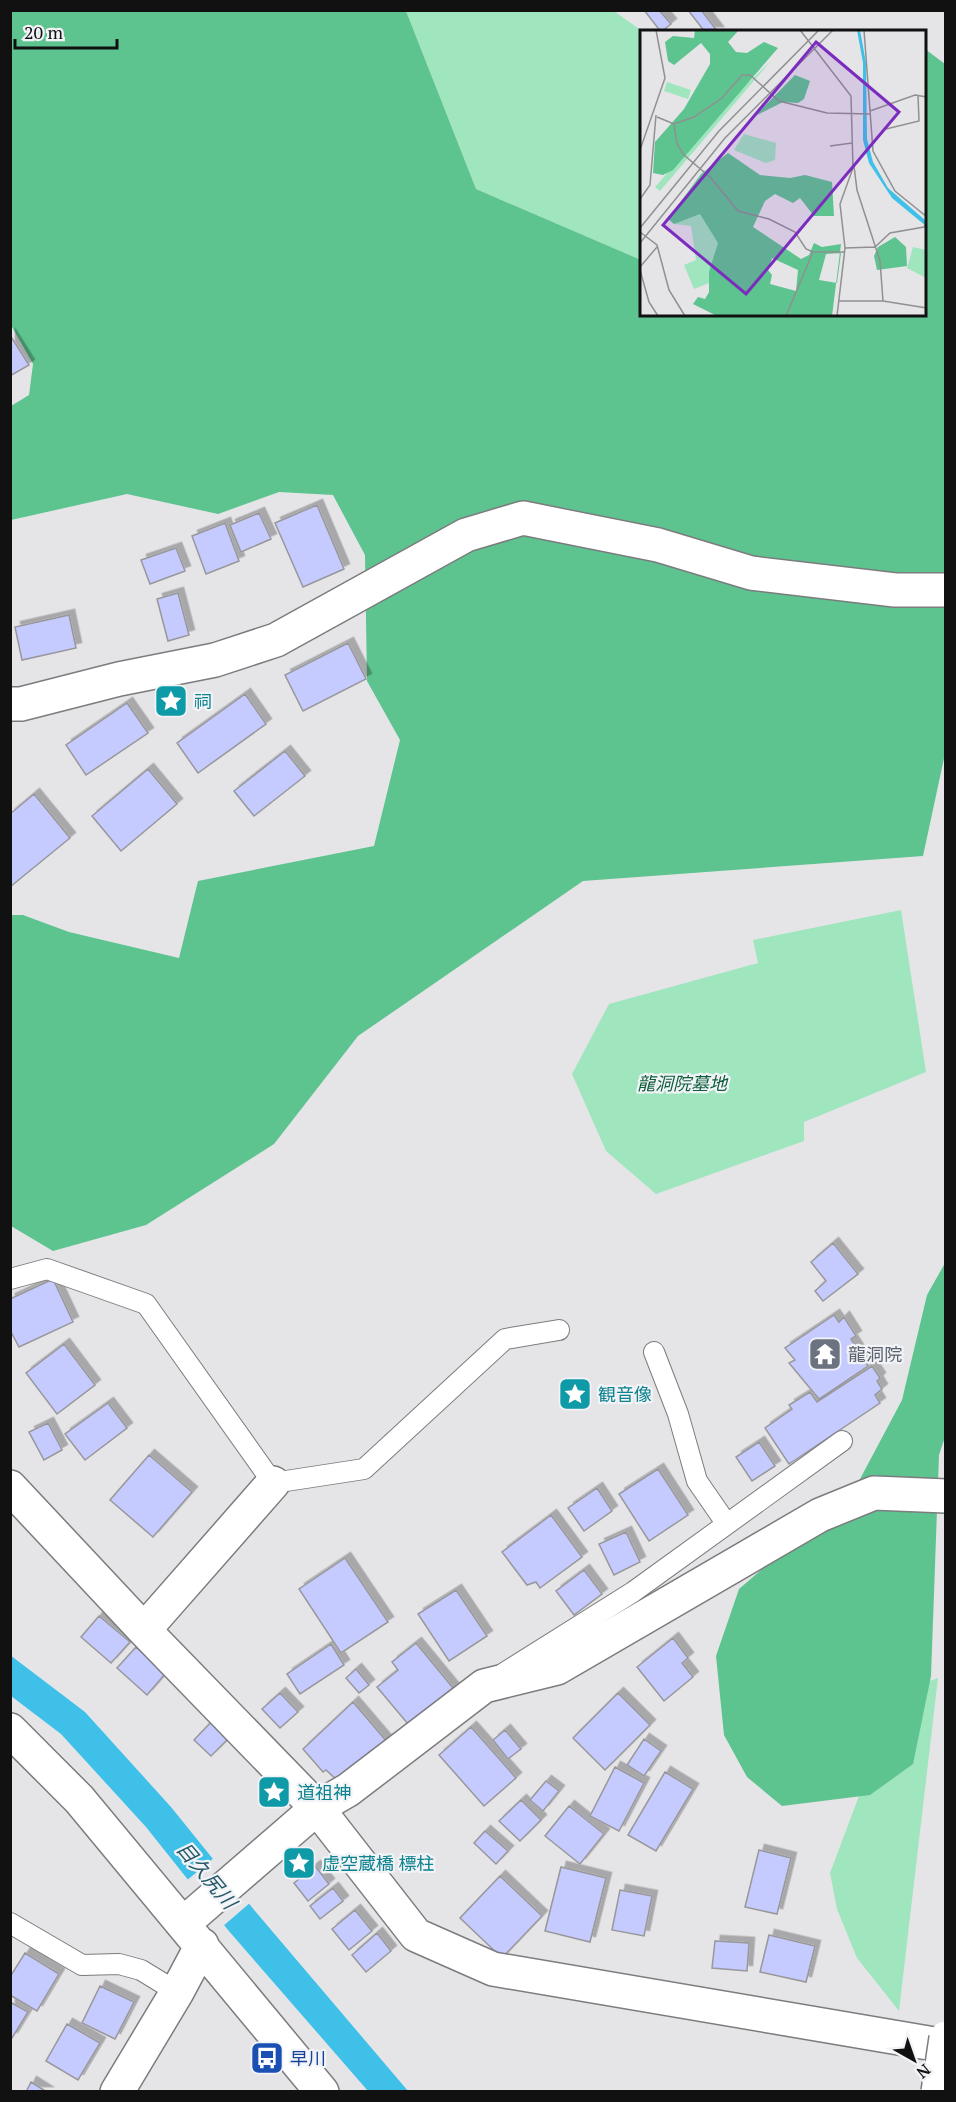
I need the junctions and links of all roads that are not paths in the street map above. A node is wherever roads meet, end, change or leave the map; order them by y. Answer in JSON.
{"nodes":[{"id":1,"x":945,"y":590,"type":"edge"},
{"id":2,"x":10,"y":704,"type":"edge"},
{"id":3,"x":10,"y":1279,"type":"edge"},
{"id":4,"x":559,"y":1330,"type":"dead end"},
{"id":5,"x":654,"y":1352,"type":"dead end"},
{"id":6,"x":842,"y":1441,"type":"dead end"},
{"id":7,"x":273,"y":1483,"type":"junction"},
{"id":8,"x":12,"y":1490,"type":"edge"},
{"id":9,"x":945,"y":1496,"type":"edge"},
{"id":10,"x":726,"y":1523,"type":"junction"},
{"id":11,"x":144,"y":1630,"type":"junction"},
{"id":12,"x":484,"y":1686,"type":"junction"},
{"id":13,"x":10,"y":1730,"type":"edge"},
{"id":14,"x":317,"y":1808,"type":"junction"},
{"id":15,"x":10,"y":1923,"type":"edge"},
{"id":16,"x":194,"y":1927,"type":"junction"},
{"id":17,"x":177,"y":1992,"type":"junction"},
{"id":18,"x":945,"y":2038,"type":"edge"},
{"id":19,"x":945,"y":2046,"type":"edge"},
{"id":20,"x":117,"y":2091,"type":"edge"},
{"id":21,"x":322,"y":2091,"type":"edge"},
{"id":22,"x":938,"y":2091,"type":"edge"}],
"edges":[{"from":1,"to":2,"type":"main road"},
{"from":3,"to":7,"type":"lane"},
{"from":4,"to":7,"type":"lane"},
{"from":5,"to":10,"type":"lane"},
{"from":6,"to":10,"type":"lane"},
{"from":7,"to":11,"type":"main road"},
{"from":8,"to":11,"type":"main road"},
{"from":9,"to":12,"type":"main road"},
{"from":10,"to":12,"type":"lane"},
{"from":11,"to":14,"type":"main road"},
{"from":12,"to":14,"type":"main road"},
{"from":13,"to":16,"type":"main road"},
{"from":14,"to":16,"type":"main road"},
{"from":14,"to":19,"type":"main road"},
{"from":15,"to":17,"type":"lane"},
{"from":16,"to":17,"type":"main road"},
{"from":16,"to":21,"type":"main road"},
{"from":17,"to":20,"type":"main road"},
{"from":18,"to":22,"type":"main road","bridge":true}]}
